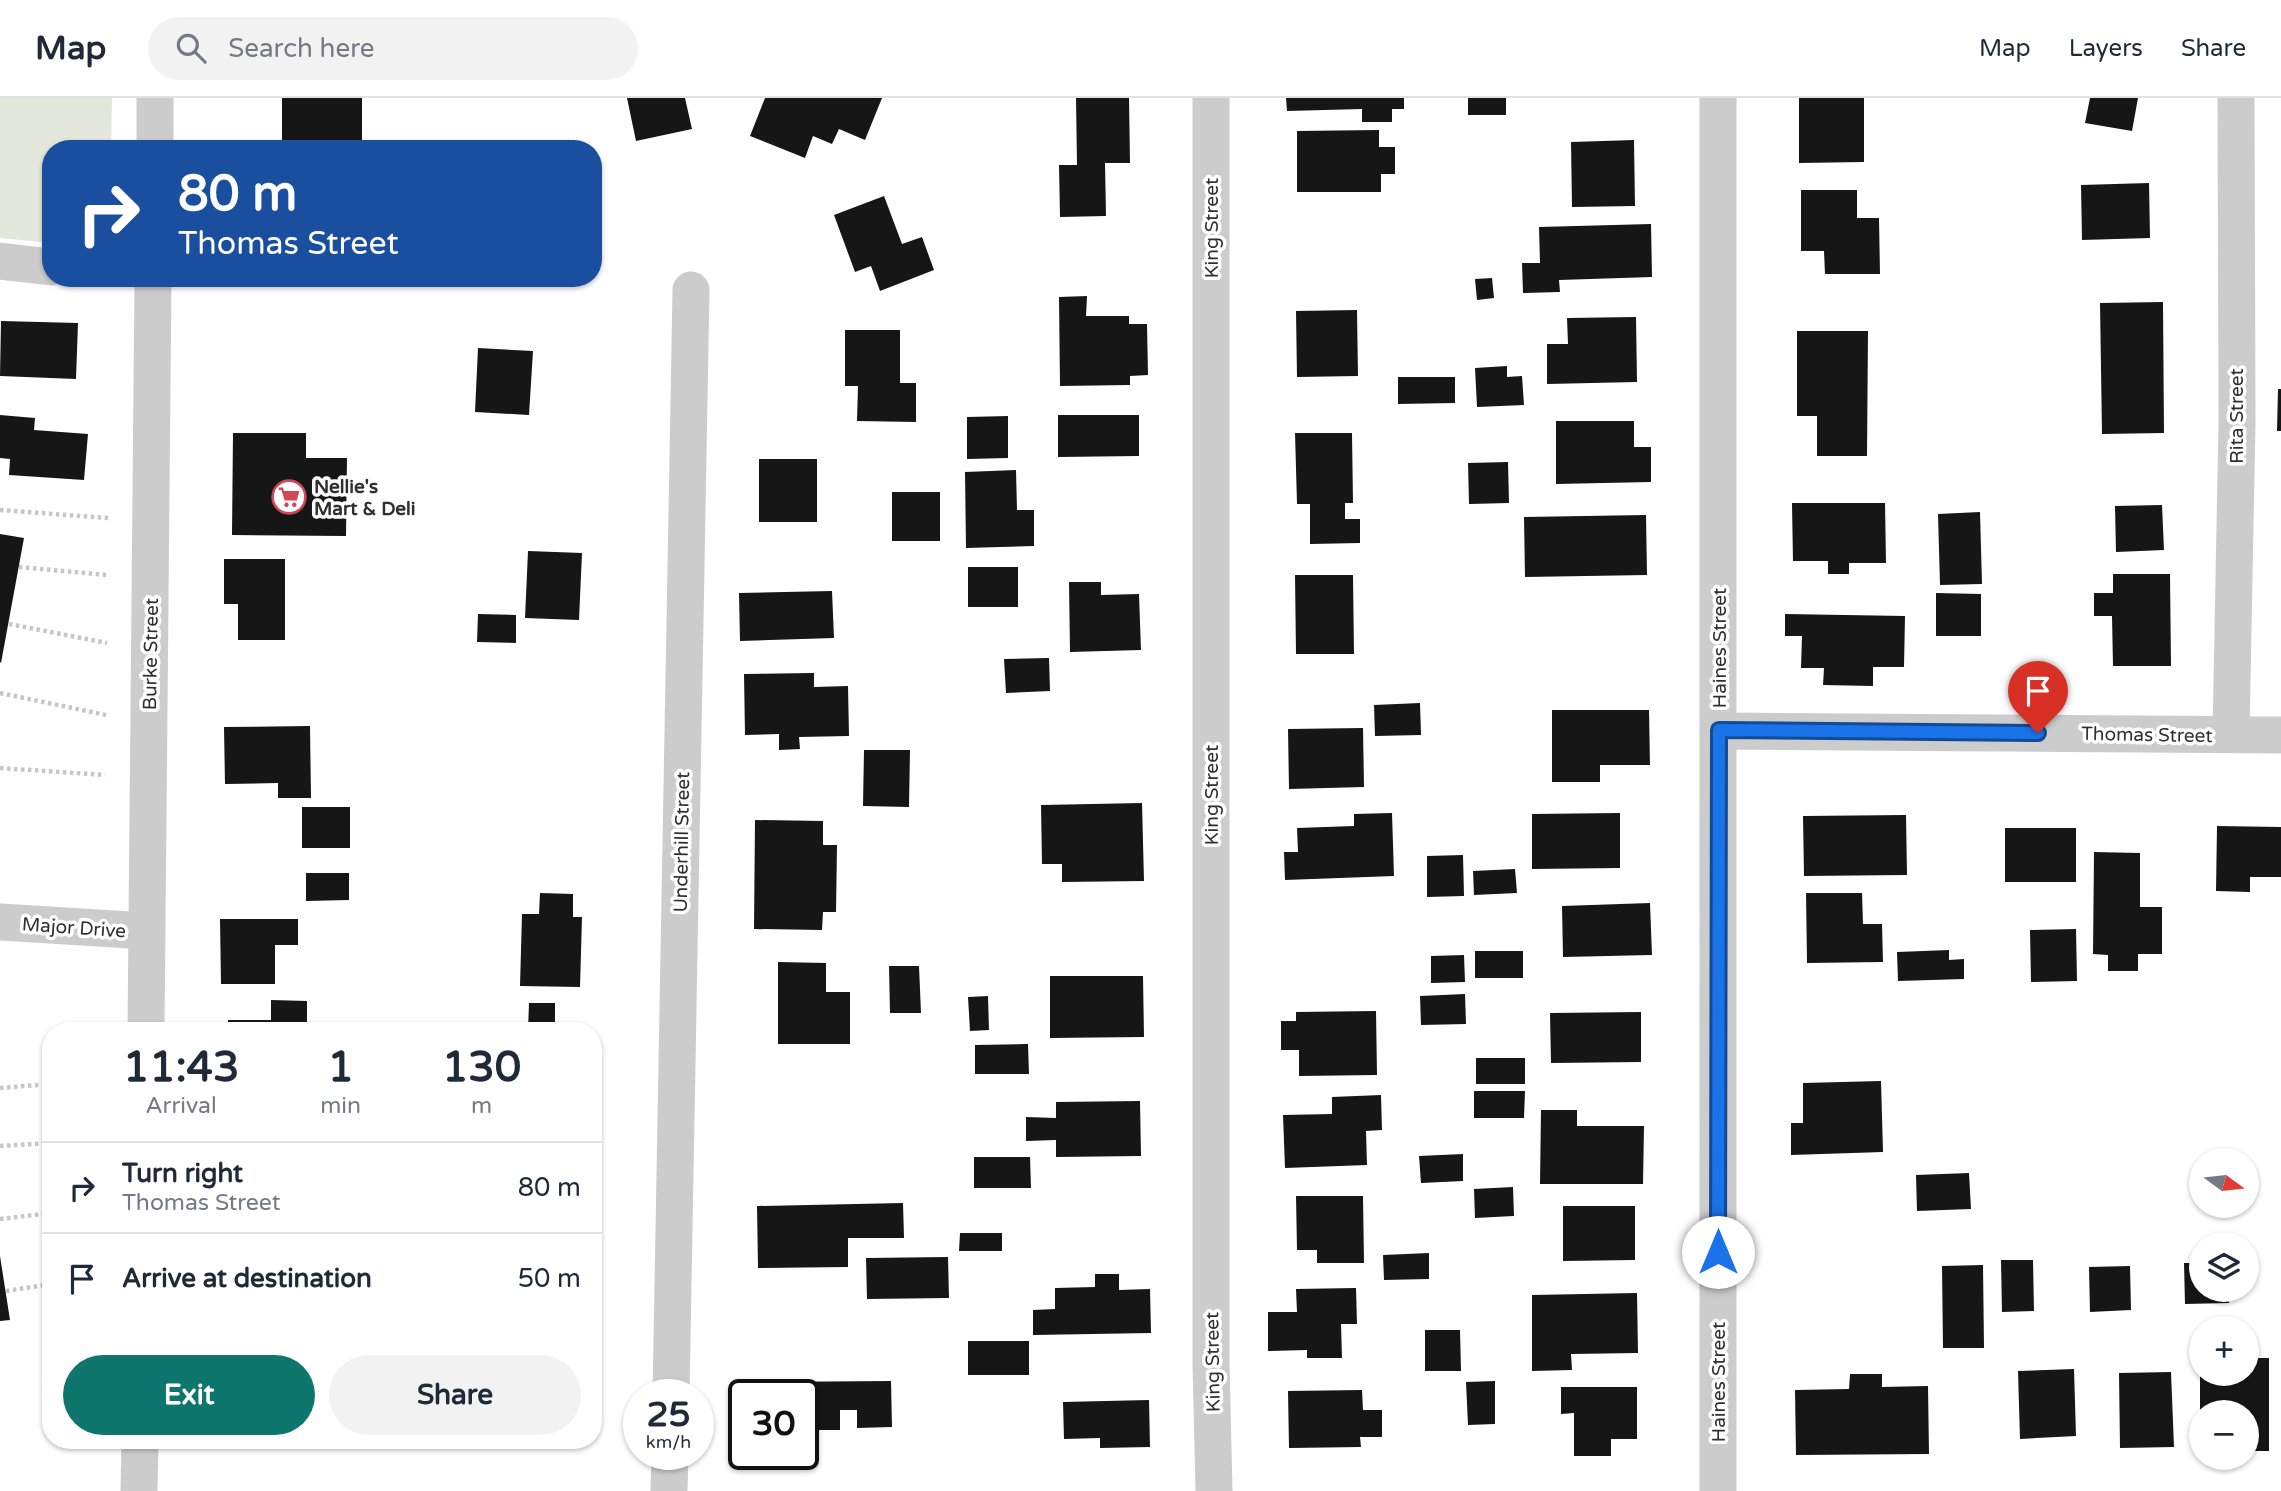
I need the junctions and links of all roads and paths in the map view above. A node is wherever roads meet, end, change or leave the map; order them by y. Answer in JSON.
{"nodes":[{"id":1,"x":155,"y":98,"type":"edge"},
{"id":2,"x":1211,"y":98,"type":"edge"},
{"id":3,"x":1718,"y":98,"type":"edge"},
{"id":4,"x":2236,"y":98,"type":"edge"},
{"id":5,"x":155,"y":140,"type":"edge"},
{"id":6,"x":0,"y":261,"type":"edge"},
{"id":7,"x":42,"y":266,"type":"edge"},
{"id":8,"x":153,"y":287,"type":"edge"},
{"id":9,"x":691,"y":290,"type":"dead end"},
{"id":10,"x":0,"y":510,"type":"edge"},
{"id":11,"x":107,"y":518,"type":"dead end"},
{"id":12,"x":19,"y":567,"type":"dead end"},
{"id":13,"x":107,"y":575,"type":"dead end"},
{"id":14,"x":9,"y":624,"type":"dead end"},
{"id":15,"x":107,"y":643,"type":"dead end"},
{"id":16,"x":0,"y":693,"type":"edge"},
{"id":17,"x":106,"y":715,"type":"dead end"},
{"id":18,"x":1719,"y":730,"type":"junction"},
{"id":19,"x":2231,"y":734,"type":"junction"},
{"id":20,"x":2281,"y":735,"type":"edge"},
{"id":21,"x":0,"y":768,"type":"edge"},
{"id":22,"x":106,"y":775,"type":"dead end"},
{"id":23,"x":0,"y":922,"type":"edge"},
{"id":24,"x":147,"y":931,"type":"junction"},
{"id":25,"x":146,"y":1022,"type":"edge"},
{"id":26,"x":42,"y":1085,"type":"edge"},
{"id":27,"x":0,"y":1088,"type":"edge"},
{"id":28,"x":42,"y":1144,"type":"edge"},
{"id":29,"x":0,"y":1146,"type":"edge"},
{"id":30,"x":42,"y":1214,"type":"edge"},
{"id":31,"x":0,"y":1219,"type":"edge"},
{"id":32,"x":42,"y":1285,"type":"edge"},
{"id":33,"x":6,"y":1291,"type":"dead end"},
{"id":34,"x":671,"y":1379,"type":"edge"},
{"id":35,"x":140,"y":1449,"type":"edge"},
{"id":36,"x":670,"y":1470,"type":"edge"},
{"id":37,"x":139,"y":1491,"type":"edge"},
{"id":38,"x":669,"y":1491,"type":"edge"},
{"id":39,"x":1214,"y":1491,"type":"edge"},
{"id":40,"x":1718,"y":1491,"type":"edge"}],
"edges":[{"from":1,"to":5,"type":"street"},
{"from":2,"to":39,"type":"street","name":"King Street"},
{"from":3,"to":18,"type":"street","name":"Haines Street"},
{"from":4,"to":19,"type":"street","name":"Rita Street"},
{"from":6,"to":7,"type":"street"},
{"from":8,"to":24,"type":"street","name":"Burke Street"},
{"from":9,"to":34,"type":"street","name":"Underhill Street"},
{"from":10,"to":11,"type":"path"},
{"from":12,"to":13,"type":"path"},
{"from":14,"to":15,"type":"path"},
{"from":16,"to":17,"type":"path"},
{"from":18,"to":19,"type":"street","name":"Thomas Street"},
{"from":18,"to":40,"type":"street","name":"Haines Street"},
{"from":19,"to":20,"type":"street","name":"Thomas Street"},
{"from":21,"to":22,"type":"path"},
{"from":23,"to":24,"type":"street","name":"Major Drive"},
{"from":24,"to":25,"type":"street","name":"Burke Street"},
{"from":26,"to":27,"type":"path"},
{"from":28,"to":29,"type":"path"},
{"from":30,"to":31,"type":"path"},
{"from":32,"to":33,"type":"path"},
{"from":35,"to":37,"type":"street"},
{"from":36,"to":38,"type":"street"}]}
